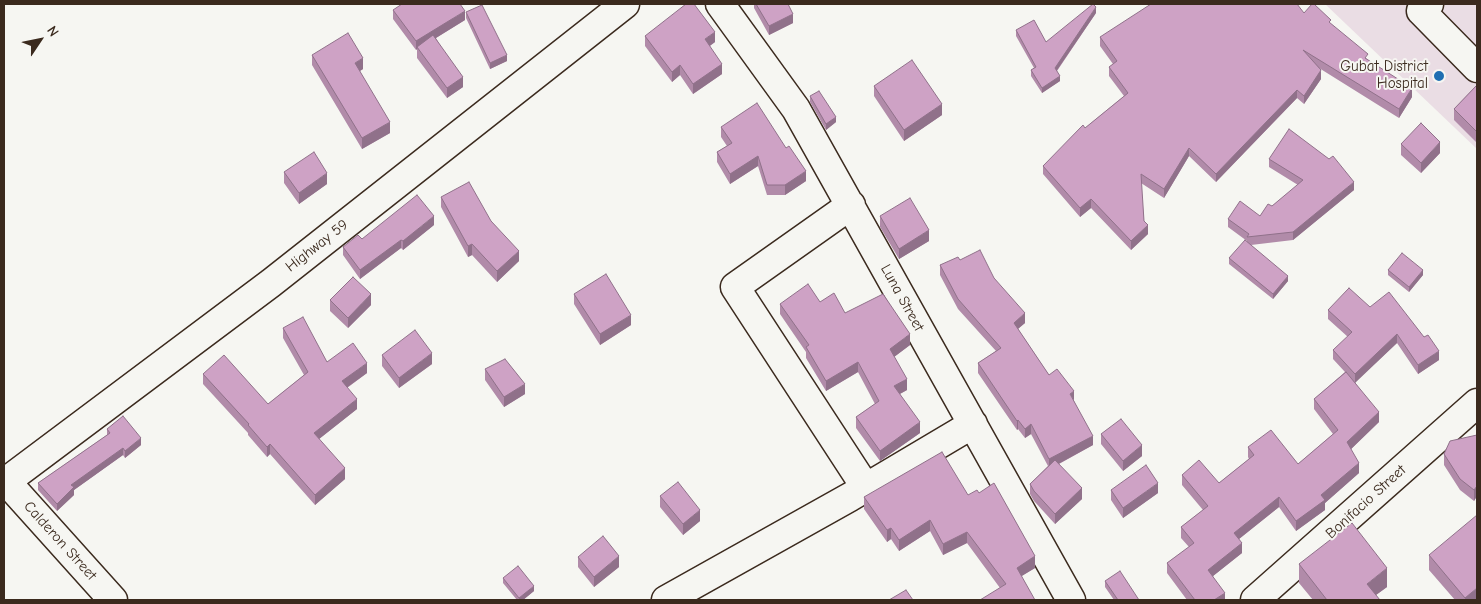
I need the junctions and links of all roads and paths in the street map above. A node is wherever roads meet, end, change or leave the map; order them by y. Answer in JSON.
{"nodes":[{"id":1,"x":625,"y":4,"type":"edge"},
{"id":2,"x":720,"y":4,"type":"edge"},
{"id":3,"x":1429,"y":4,"type":"edge"},
{"id":4,"x":1477,"y":68,"type":"edge"},
{"id":5,"x":851,"y":205,"type":"junction"},
{"id":6,"x":1477,"y":403,"type":"edge"},
{"id":7,"x":972,"y":424,"type":"junction"},
{"id":8,"x":5,"y":482,"type":"edge"},
{"id":9,"x":866,"y":488,"type":"junction"},
{"id":10,"x":113,"y":600,"type":"edge"},
{"id":11,"x":666,"y":600,"type":"edge"},
{"id":12,"x":1071,"y":600,"type":"edge"},
{"id":13,"x":1255,"y":600,"type":"edge"}],
"edges":[{"from":1,"to":8,"type":"street","name":"Highway 59"},
{"from":2,"to":5,"type":"street","name":"Luna Street"},
{"from":3,"to":4,"type":"street"},
{"from":5,"to":7,"type":"street","name":"Luna Street"},
{"from":5,"to":9,"type":"street"},
{"from":6,"to":13,"type":"street","name":"Bonifacio Street"},
{"from":7,"to":9,"type":"street"},
{"from":7,"to":12,"type":"street","name":"Luna Street"},
{"from":8,"to":10,"type":"street","name":"Calderon Street"},
{"from":9,"to":11,"type":"street"}]}
